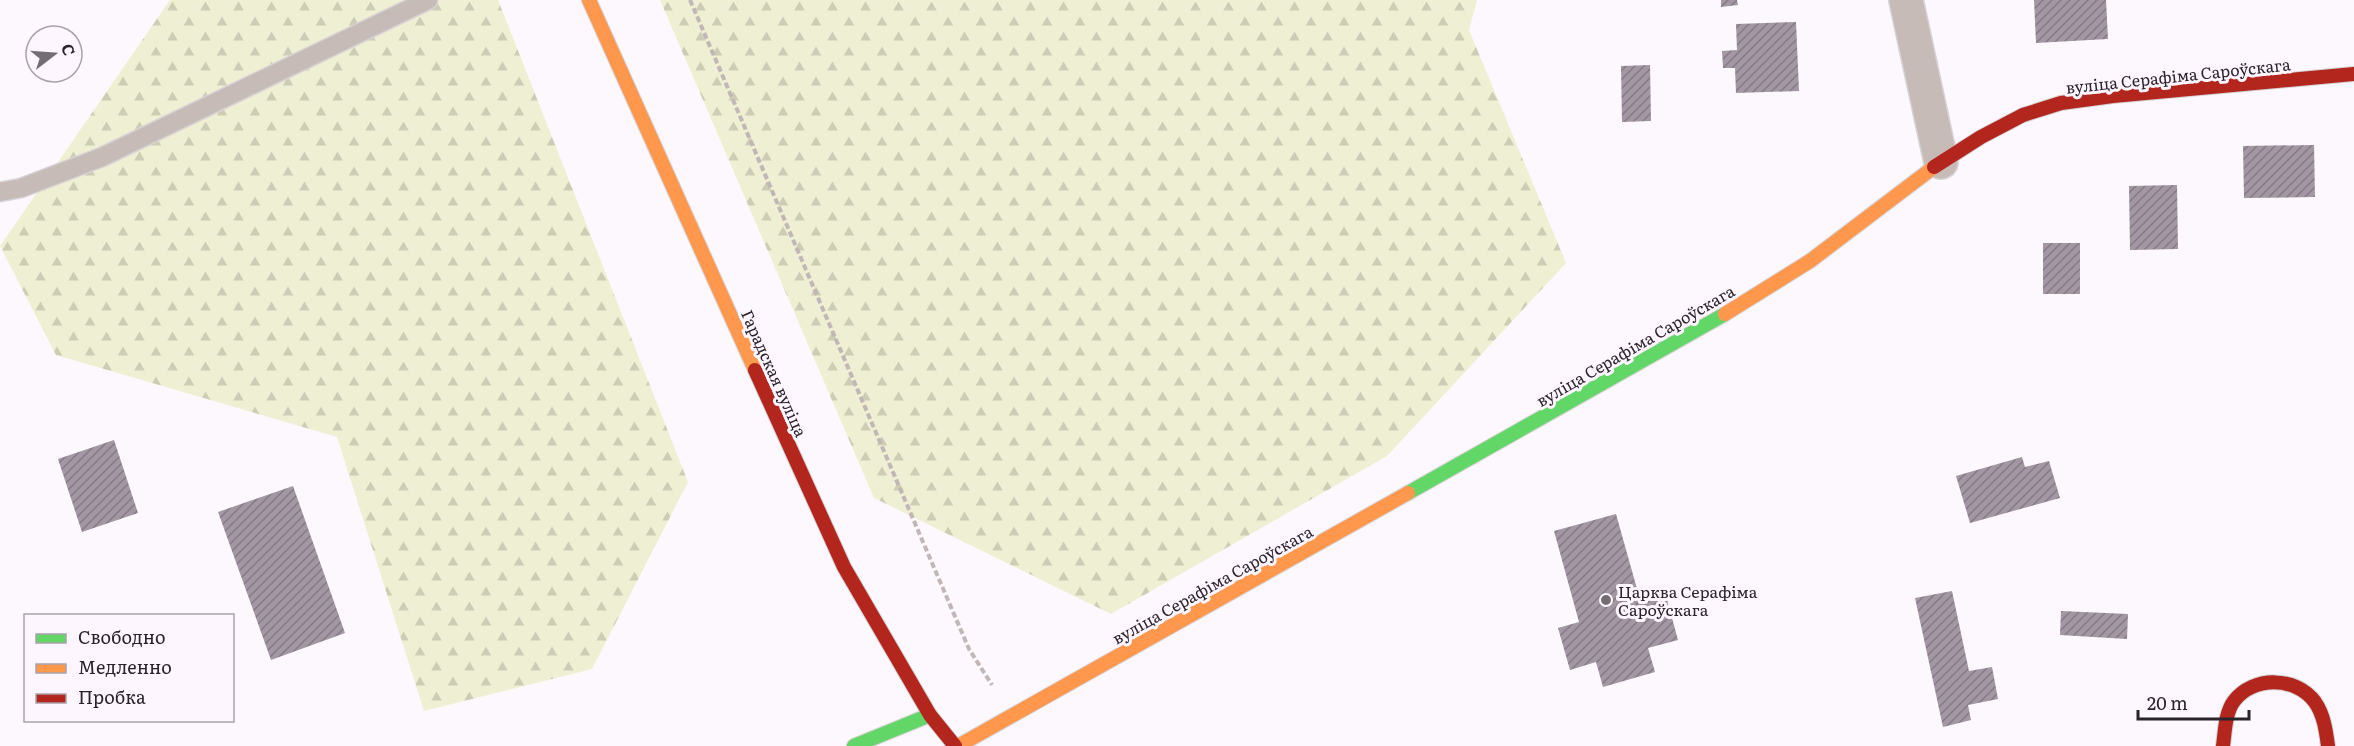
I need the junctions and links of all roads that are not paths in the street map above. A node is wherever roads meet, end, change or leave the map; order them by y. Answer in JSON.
{"nodes":[{"id":1,"x":428,"y":0,"type":"edge"},
{"id":2,"x":589,"y":0,"type":"edge"},
{"id":3,"x":1906,"y":0,"type":"edge"},
{"id":4,"x":2354,"y":74,"type":"edge"},
{"id":5,"x":1941,"y":162,"type":"junction"},
{"id":6,"x":0,"y":192,"type":"edge"},
{"id":7,"x":930,"y":715,"type":"junction"},
{"id":8,"x":855,"y":746,"type":"edge"},
{"id":9,"x":956,"y":746,"type":"edge"},
{"id":10,"x":2223,"y":746,"type":"edge"},
{"id":11,"x":2328,"y":746,"type":"edge"}],
"edges":[{"from":1,"to":6,"type":"lane"},
{"from":2,"to":7,"type":"street","name":"Гарадская вуліца"},
{"from":3,"to":5,"type":"street"},
{"from":4,"to":5,"type":"street","name":"вуліца Серафіма Сароўскага"},
{"from":5,"to":9,"type":"street","name":"вуліца Серафіма Сароўскага"},
{"from":7,"to":8,"type":"street"},
{"from":7,"to":9,"type":"street","name":"Гарадская вуліца"},
{"from":10,"to":11,"type":"street"}]}
